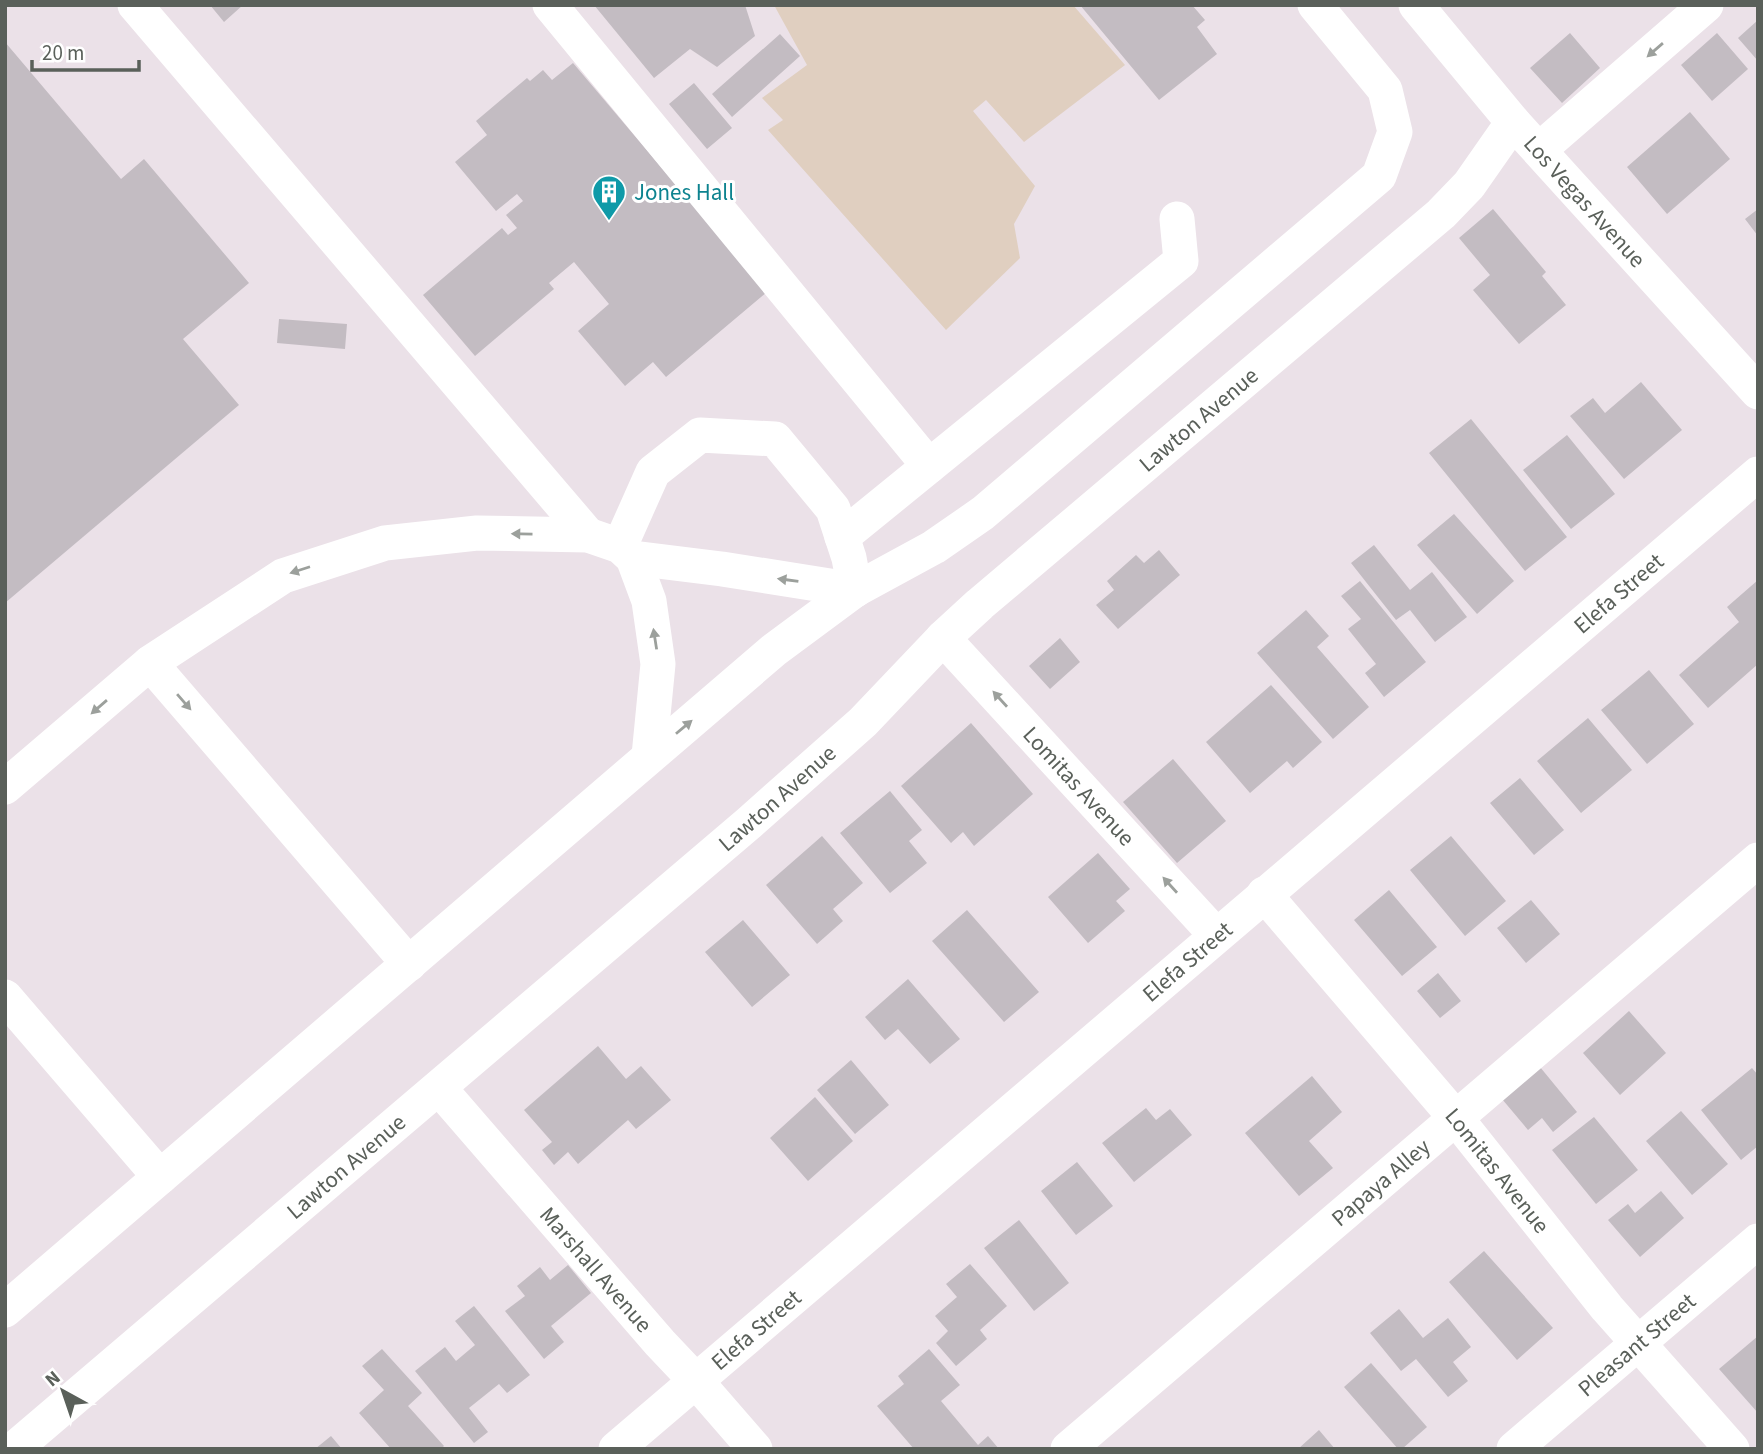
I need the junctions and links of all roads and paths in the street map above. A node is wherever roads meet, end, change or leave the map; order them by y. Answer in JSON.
{"nodes":[{"id":1,"x":135,"y":5,"type":"edge"},
{"id":2,"x":550,"y":5,"type":"edge"},
{"id":3,"x":1315,"y":5,"type":"edge"},
{"id":4,"x":1416,"y":5,"type":"edge"},
{"id":5,"x":1706,"y":5,"type":"edge"},
{"id":6,"x":1513,"y":122,"type":"junction"},
{"id":7,"x":1539,"y":150,"type":"junction"},
{"id":8,"x":1177,"y":219,"type":"dead end"},
{"id":9,"x":1758,"y":392,"type":"edge"},
{"id":10,"x":929,"y":466,"type":"junction"},
{"id":11,"x":1758,"y":474,"type":"edge"},
{"id":12,"x":842,"y":537,"type":"junction"},
{"id":13,"x":614,"y":546,"type":"junction"},
{"id":14,"x":855,"y":590,"type":"junction"},
{"id":15,"x":943,"y":638,"type":"junction"},
{"id":16,"x":150,"y":663,"type":"junction"},
{"id":17,"x":649,"y":756,"type":"junction"},
{"id":18,"x":5,"y":787,"type":"edge"},
{"id":19,"x":1758,"y":860,"type":"edge"},
{"id":20,"x":1264,"y":894,"type":"junction"},
{"id":21,"x":1216,"y":935,"type":"junction"},
{"id":22,"x":409,"y":964,"type":"junction"},
{"id":23,"x":5,"y":997,"type":"edge"},
{"id":24,"x":439,"y":1088,"type":"junction"},
{"id":25,"x":1455,"y":1117,"type":"junction"},
{"id":26,"x":160,"y":1177,"type":"junction"},
{"id":27,"x":1758,"y":1241,"type":"edge"},
{"id":28,"x":5,"y":1310,"type":"edge"},
{"id":29,"x":1637,"y":1344,"type":"junction"},
{"id":30,"x":695,"y":1380,"type":"junction"},
{"id":31,"x":14,"y":1449,"type":"edge"},
{"id":32,"x":616,"y":1449,"type":"edge"},
{"id":33,"x":755,"y":1449,"type":"edge"},
{"id":34,"x":1068,"y":1449,"type":"edge"},
{"id":35,"x":1514,"y":1449,"type":"edge"},
{"id":36,"x":1732,"y":1449,"type":"edge"}],
"edges":[{"from":1,"to":13,"type":"street"},
{"from":2,"to":10,"type":"street"},
{"from":3,"to":14,"type":"street"},
{"from":4,"to":6,"type":"street","name":"Los Vegas Avenue"},
{"from":5,"to":7,"type":"street","one_way":true},
{"from":6,"to":7,"type":"street","name":"Los Vegas Avenue"},
{"from":6,"to":15,"type":"street","name":"Lawton Avenue"},
{"from":7,"to":9,"type":"street","name":"Los Vegas Avenue"},
{"from":8,"to":10,"type":"street"},
{"from":10,"to":12,"type":"street"},
{"from":11,"to":20,"type":"street","name":"Elefa Street"},
{"from":12,"to":13,"type":"street"},
{"from":12,"to":14,"type":"street"},
{"from":14,"to":13,"type":"street","one_way":true},
{"from":13,"to":16,"type":"street","one_way":true},
{"from":17,"to":13,"type":"street","one_way":true},
{"from":17,"to":14,"type":"street","one_way":true},
{"from":21,"to":15,"type":"street","name":"Lomitas Avenue","one_way":true},
{"from":15,"to":24,"type":"street","name":"Lawton Avenue"},
{"from":16,"to":18,"type":"street","one_way":true},
{"from":16,"to":22,"type":"street","one_way":true},
{"from":17,"to":22,"type":"street"},
{"from":19,"to":25,"type":"street","name":"Papaya Alley"},
{"from":20,"to":21,"type":"street","name":"Elefa Street"},
{"from":20,"to":25,"type":"street","name":"Lomitas Avenue"},
{"from":21,"to":30,"type":"street","name":"Elefa Street"},
{"from":22,"to":26,"type":"street"},
{"from":23,"to":26,"type":"street"},
{"from":24,"to":30,"type":"street","name":"Marshall Avenue"},
{"from":24,"to":31,"type":"street","name":"Lawton Avenue"},
{"from":25,"to":29,"type":"street","name":"Lomitas Avenue"},
{"from":25,"to":34,"type":"street","name":"Papaya Alley"},
{"from":26,"to":28,"type":"street"},
{"from":27,"to":29,"type":"street","name":"Pleasant Street"},
{"from":29,"to":35,"type":"street","name":"Pleasant Street"},
{"from":29,"to":36,"type":"street","name":"Lomitas Avenue"},
{"from":30,"to":32,"type":"street","name":"Elefa Street"},
{"from":30,"to":33,"type":"street","name":"Marshall Avenue"}]}
